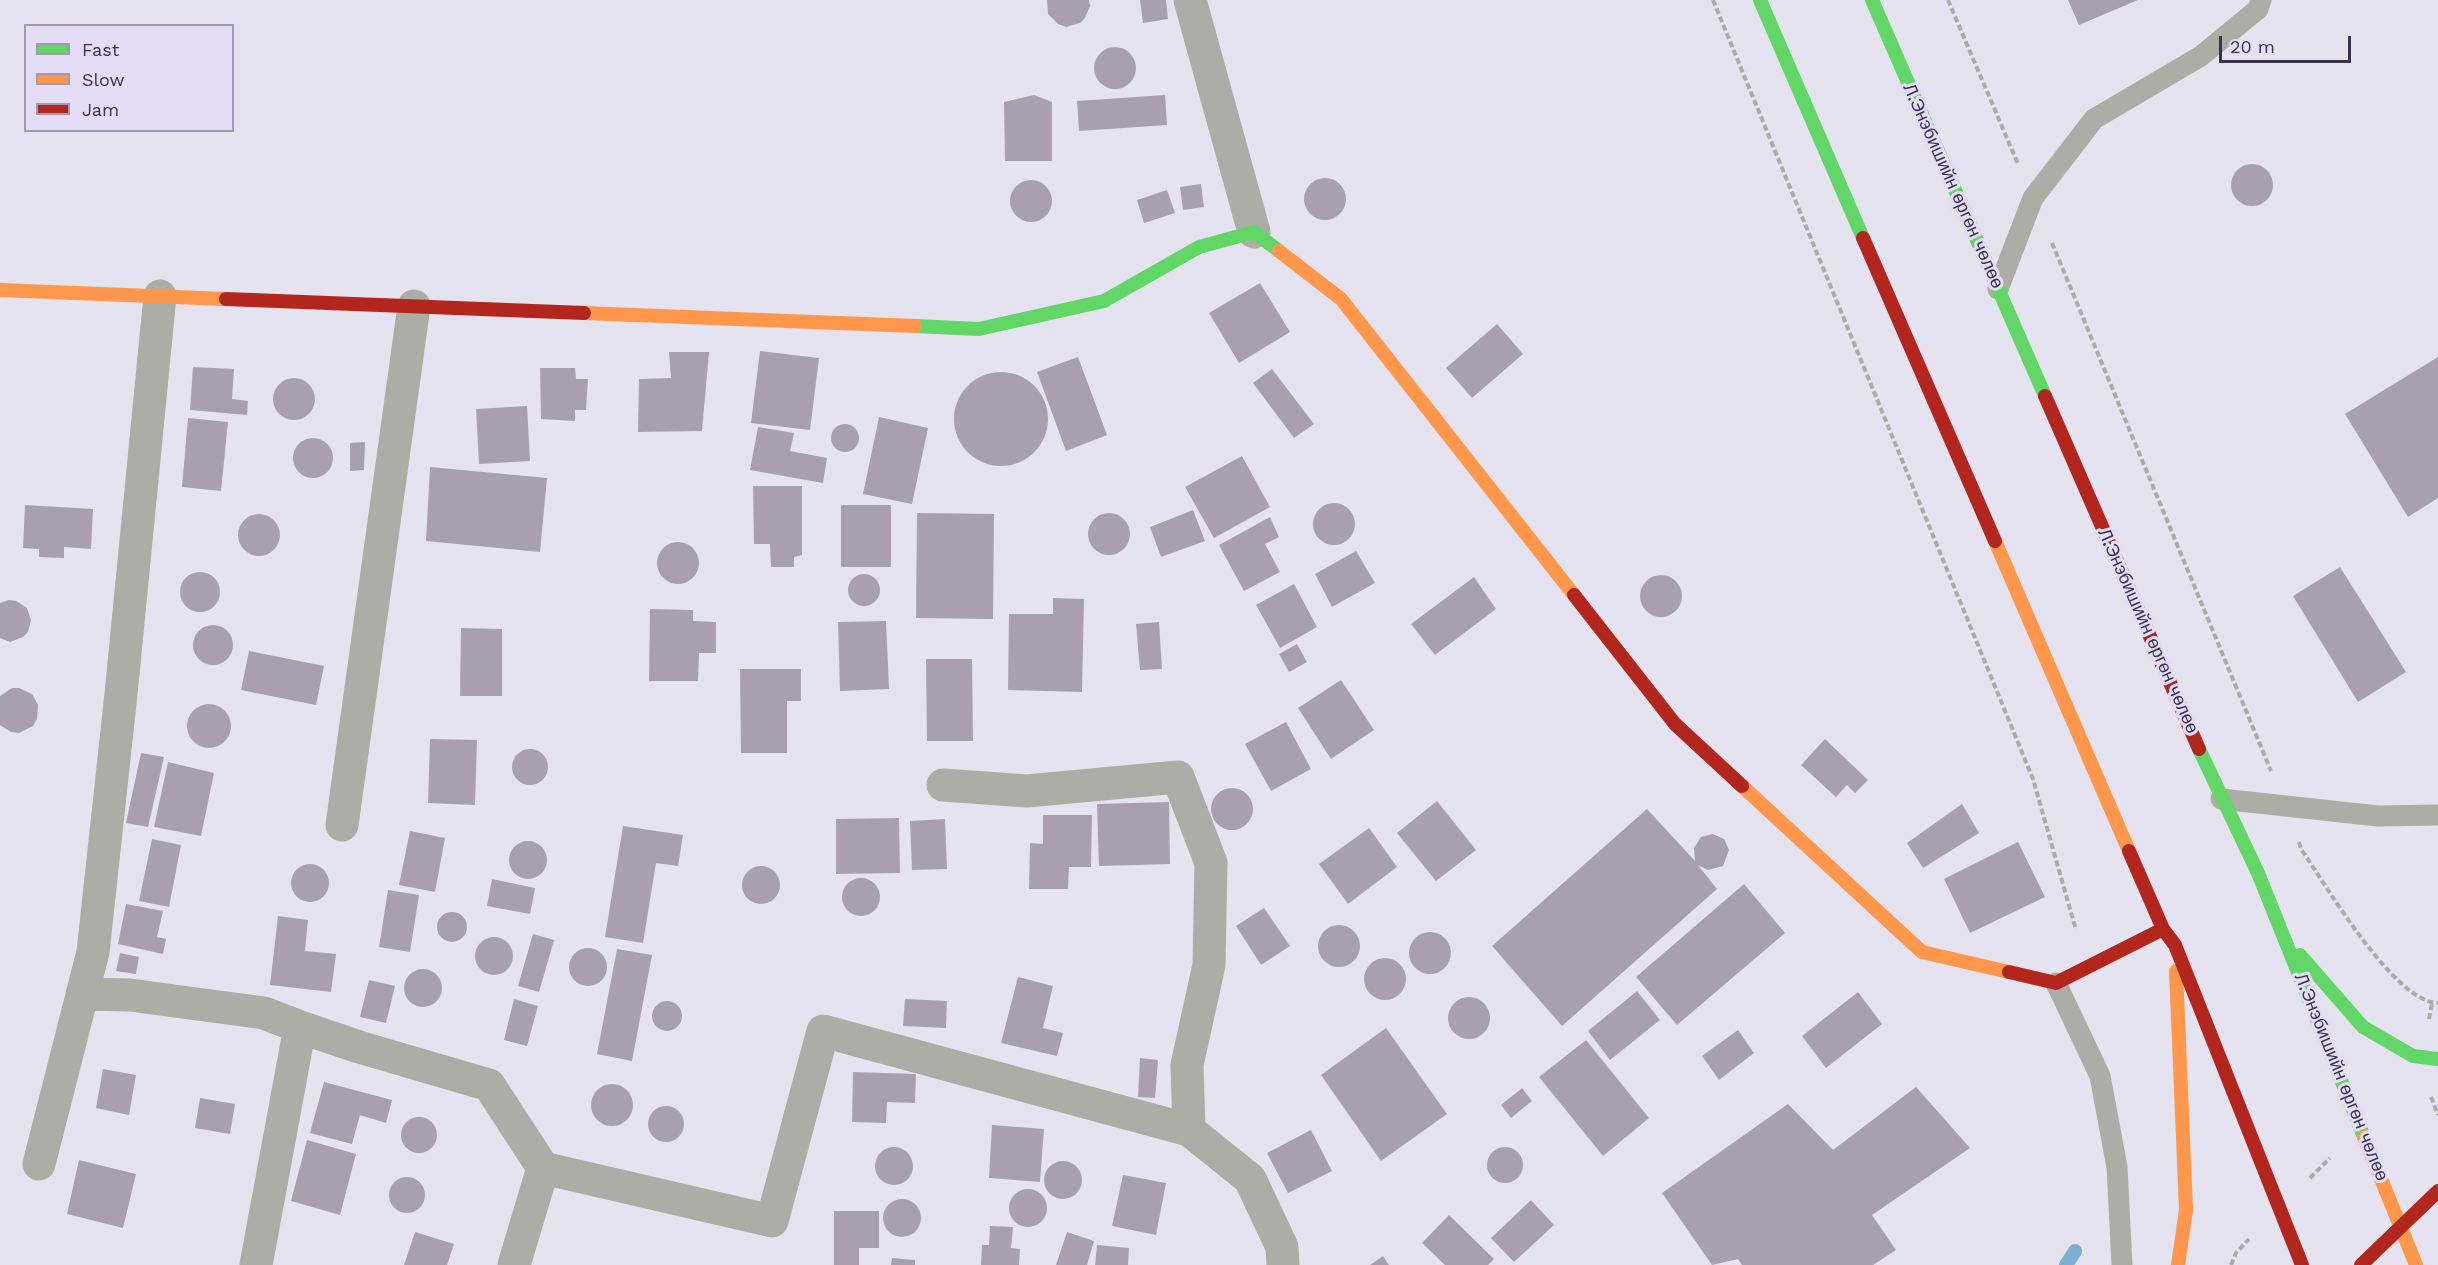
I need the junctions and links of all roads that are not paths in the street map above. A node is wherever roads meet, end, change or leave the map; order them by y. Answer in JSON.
{"nodes":[{"id":1,"x":1190,"y":0,"type":"edge"},
{"id":2,"x":1760,"y":0,"type":"edge"},
{"id":3,"x":1872,"y":0,"type":"edge"},
{"id":4,"x":2261,"y":0,"type":"edge"},
{"id":5,"x":1254,"y":232,"type":"junction"},
{"id":6,"x":1998,"y":289,"type":"junction"},
{"id":7,"x":0,"y":290,"type":"edge"},
{"id":8,"x":160,"y":296,"type":"junction"},
{"id":9,"x":414,"y":306,"type":"junction"},
{"id":10,"x":943,"y":785,"type":"dead end"},
{"id":11,"x":2221,"y":799,"type":"junction"},
{"id":12,"x":2438,"y":814,"type":"edge"},
{"id":13,"x":342,"y":825,"type":"dead end"},
{"id":14,"x":2163,"y":929,"type":"junction"},
{"id":15,"x":2284,"y":937,"type":"junction"},
{"id":16,"x":2175,"y":945,"type":"junction"},
{"id":17,"x":2056,"y":983,"type":"junction"},
{"id":18,"x":82,"y":994,"type":"junction"},
{"id":19,"x":300,"y":1026,"type":"junction"},
{"id":20,"x":2438,"y":1059,"type":"edge"},
{"id":21,"x":1189,"y":1130,"type":"junction"},
{"id":22,"x":39,"y":1164,"type":"dead end"},
{"id":23,"x":543,"y":1168,"type":"junction"},
{"id":24,"x":2438,"y":1191,"type":"edge"},
{"id":25,"x":2401,"y":1225,"type":"junction"},
{"id":26,"x":256,"y":1265,"type":"edge"},
{"id":27,"x":514,"y":1265,"type":"edge"},
{"id":28,"x":1283,"y":1265,"type":"edge"},
{"id":29,"x":2122,"y":1265,"type":"edge"},
{"id":30,"x":2178,"y":1265,"type":"edge"},
{"id":31,"x":2302,"y":1265,"type":"edge"},
{"id":32,"x":2361,"y":1265,"type":"edge"},
{"id":33,"x":2416,"y":1265,"type":"edge"}],
"edges":[{"from":1,"to":5,"type":"street"},
{"from":2,"to":14,"type":"main road"},
{"from":3,"to":6,"type":"main road","name":"Л.Энэбишийн өргөн чөлөө"},
{"from":4,"to":6,"type":"lane"},
{"from":5,"to":9,"type":"main road"},
{"from":5,"to":17,"type":"main road"},
{"from":6,"to":11,"type":"main road","name":"Л.Энэбишийн өргөн чөлөө"},
{"from":7,"to":8,"type":"main road"},
{"from":8,"to":9,"type":"main road"},
{"from":8,"to":18,"type":"street"},
{"from":9,"to":13,"type":"street"},
{"from":10,"to":21,"type":"street"},
{"from":11,"to":12,"type":"lane"},
{"from":11,"to":15,"type":"main road","name":"Л.Энэбишийн өргөн чөлөө"},
{"from":14,"to":16,"type":"main road"},
{"from":14,"to":17,"type":"main road"},
{"from":15,"to":20,"type":"main road"},
{"from":15,"to":25,"type":"main road","name":"Л.Энэбишийн өргөн чөлөө"},
{"from":16,"to":30,"type":"main road"},
{"from":16,"to":31,"type":"main road"},
{"from":17,"to":29,"type":"lane"},
{"from":18,"to":19,"type":"street"},
{"from":18,"to":22,"type":"street"},
{"from":19,"to":23,"type":"street"},
{"from":19,"to":26,"type":"street"},
{"from":21,"to":23,"type":"street"},
{"from":21,"to":28,"type":"street"},
{"from":23,"to":27,"type":"street"},
{"from":24,"to":25,"type":"main road"},
{"from":25,"to":32,"type":"main road"},
{"from":25,"to":33,"type":"main road","name":"Л.Энэбишийн өргөн чөлөө"}]}
